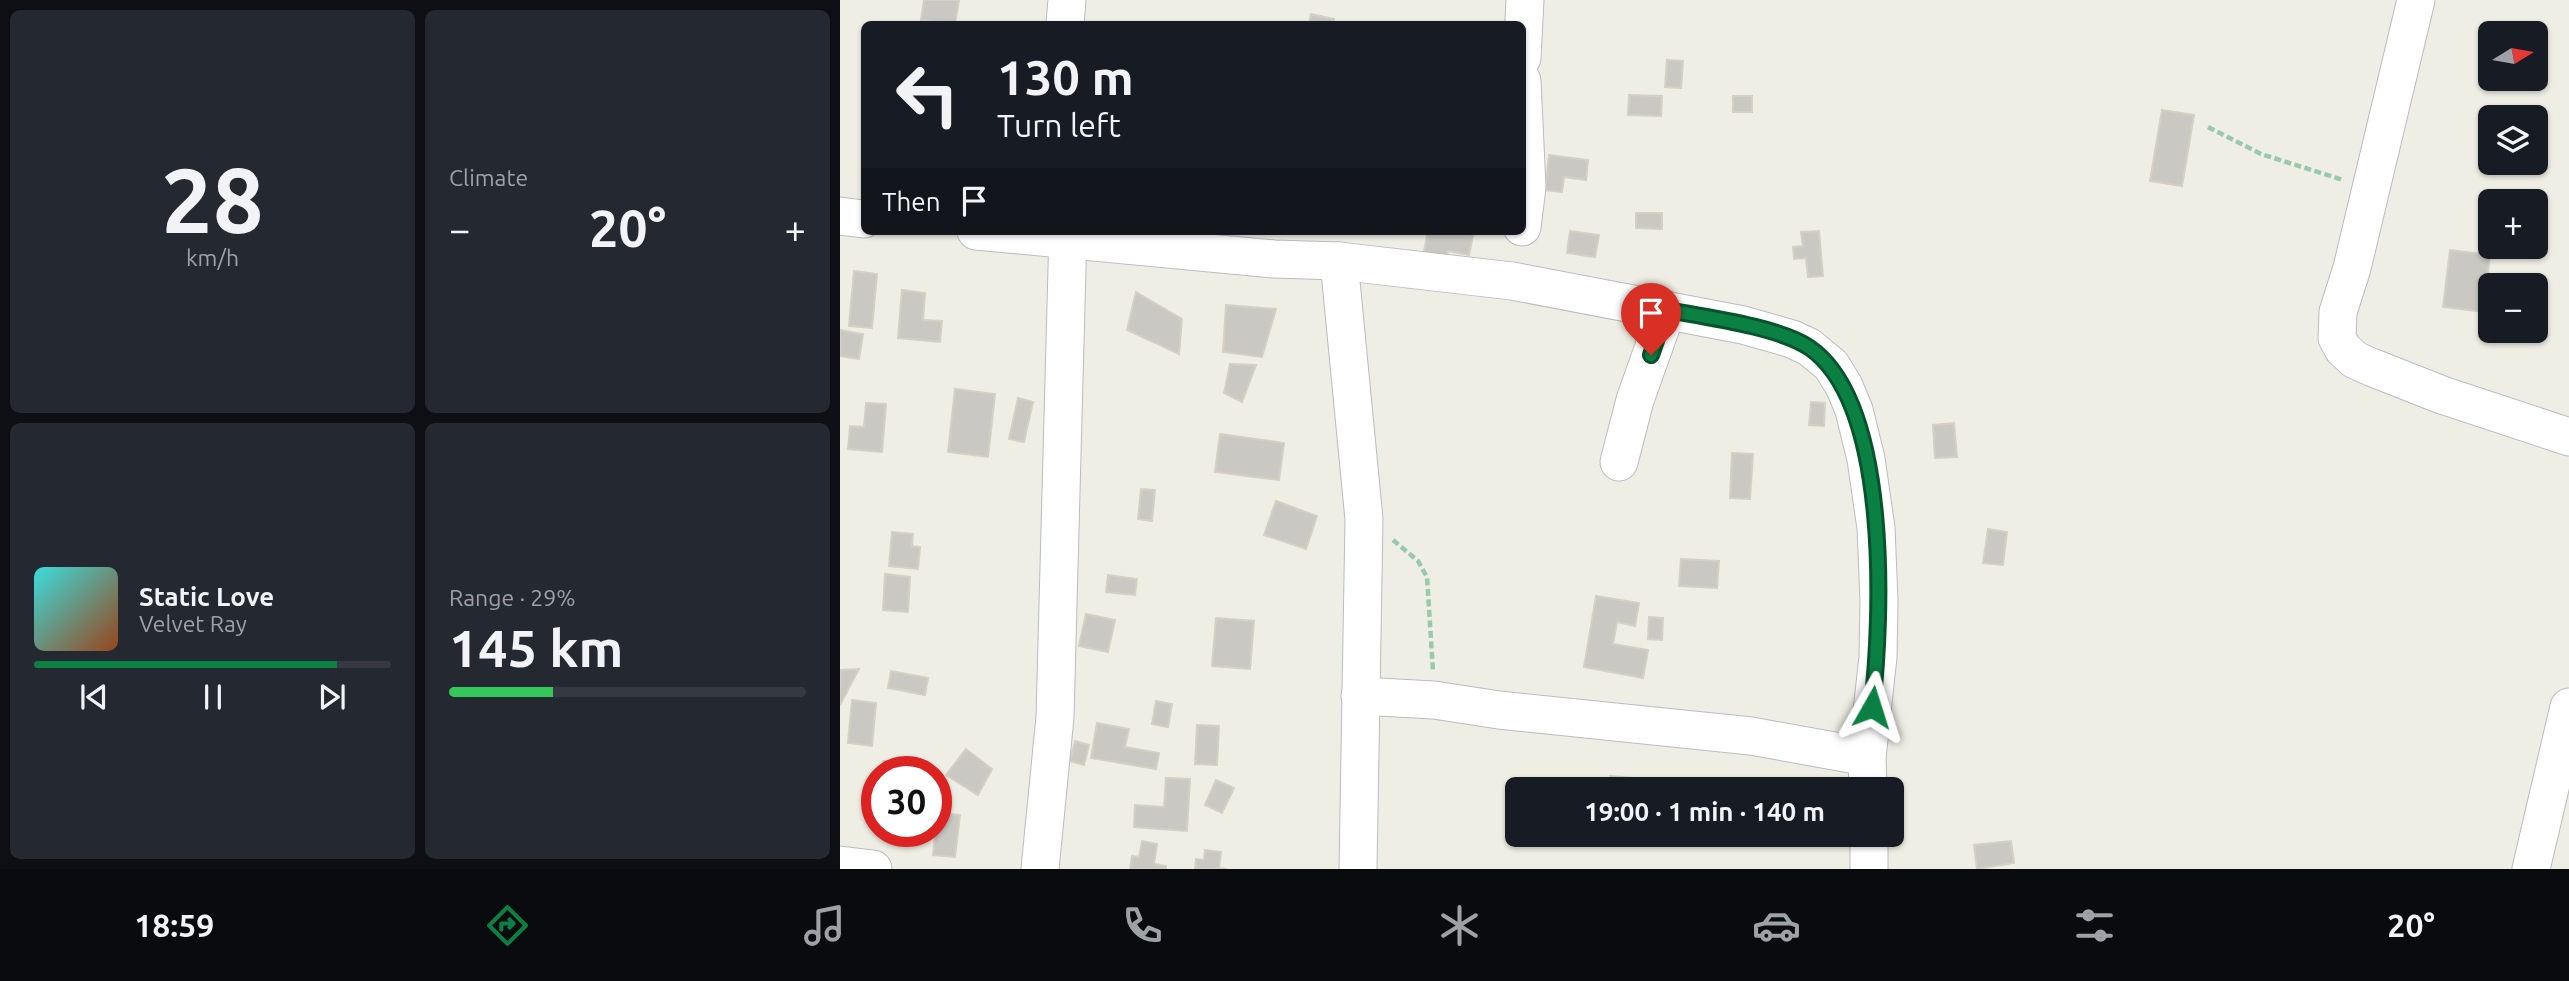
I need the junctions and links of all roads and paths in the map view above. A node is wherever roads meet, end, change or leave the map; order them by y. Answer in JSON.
{"nodes":[{"id":1,"x":1067,"y":0,"type":"edge"},
{"id":2,"x":1525,"y":0,"type":"edge"},
{"id":3,"x":2416,"y":0,"type":"edge"},
{"id":4,"x":1065,"y":21,"type":"edge"},
{"id":5,"x":1524,"y":21,"type":"edge"},
{"id":6,"x":2208,"y":127,"type":"dead end"},
{"id":7,"x":1526,"y":166,"type":"edge"},
{"id":8,"x":2370,"y":189,"type":"junction"},
{"id":9,"x":1526,"y":195,"type":"edge"},
{"id":10,"x":840,"y":216,"type":"edge"},
{"id":11,"x":861,"y":219,"type":"edge"},
{"id":12,"x":1049,"y":235,"type":"edge"},
{"id":13,"x":1521,"y":235,"type":"edge"},
{"id":14,"x":1068,"y":236,"type":"edge"},
{"id":15,"x":1339,"y":261,"type":"junction"},
{"id":16,"x":1512,"y":281,"type":"junction"},
{"id":17,"x":1667,"y":310,"type":"junction"},
{"id":18,"x":2569,"y":437,"type":"edge"},
{"id":19,"x":1619,"y":462,"type":"dead end"},
{"id":20,"x":1364,"y":519,"type":"junction"},
{"id":21,"x":1360,"y":696,"type":"junction"},
{"id":22,"x":1434,"y":700,"type":"junction"},
{"id":23,"x":2569,"y":707,"type":"edge"},
{"id":24,"x":1867,"y":773,"type":"edge"},
{"id":25,"x":1869,"y":847,"type":"edge"},
{"id":26,"x":840,"y":865,"type":"edge"},
{"id":27,"x":873,"y":869,"type":"edge"},
{"id":28,"x":1040,"y":869,"type":"edge"},
{"id":29,"x":1358,"y":869,"type":"edge"},
{"id":30,"x":1869,"y":869,"type":"edge"},
{"id":31,"x":2531,"y":869,"type":"edge"}],
"edges":[{"from":1,"to":4,"type":"street"},
{"from":2,"to":5,"type":"street"},
{"from":3,"to":8,"type":"street"},
{"from":6,"to":8,"type":"path"},
{"from":7,"to":9,"type":"street"},
{"from":8,"to":18,"type":"street"},
{"from":10,"to":11,"type":"street"},
{"from":12,"to":14,"type":"street"},
{"from":13,"to":16,"type":"street"},
{"from":14,"to":15,"type":"street"},
{"from":14,"to":28,"type":"street"},
{"from":15,"to":16,"type":"street"},
{"from":15,"to":20,"type":"street"},
{"from":16,"to":17,"type":"street"},
{"from":17,"to":19,"type":"street"},
{"from":17,"to":24,"type":"street"},
{"from":20,"to":21,"type":"street"},
{"from":20,"to":22,"type":"path"},
{"from":21,"to":22,"type":"street"},
{"from":21,"to":29,"type":"street"},
{"from":22,"to":24,"type":"street"},
{"from":23,"to":31,"type":"street"},
{"from":25,"to":30,"type":"street"},
{"from":26,"to":27,"type":"street"}]}
